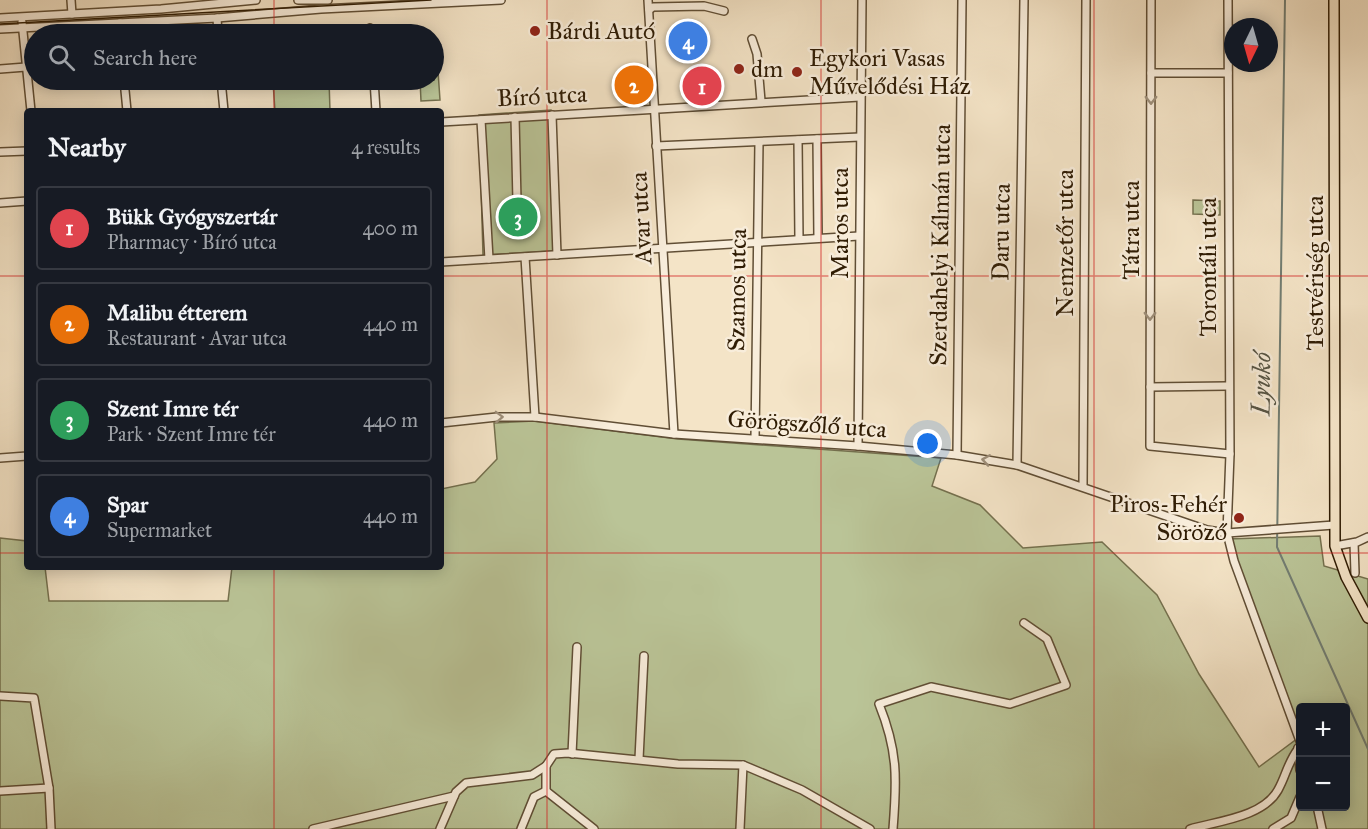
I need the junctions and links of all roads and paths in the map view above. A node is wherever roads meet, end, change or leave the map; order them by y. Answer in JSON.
{"nodes":[{"id":1,"x":71,"y":0,"type":"edge"},
{"id":2,"x":161,"y":0,"type":"edge"},
{"id":3,"x":256,"y":0,"type":"edge"},
{"id":4,"x":300,"y":0,"type":"edge"},
{"id":5,"x":328,"y":0,"type":"edge"},
{"id":6,"x":501,"y":0,"type":"edge"},
{"id":7,"x":648,"y":0,"type":"edge"},
{"id":8,"x":862,"y":0,"type":"edge"},
{"id":9,"x":962,"y":0,"type":"edge"},
{"id":10,"x":1024,"y":0,"type":"edge"},
{"id":11,"x":1086,"y":0,"type":"edge"},
{"id":12,"x":1151,"y":0,"type":"edge"},
{"id":13,"x":1228,"y":0,"type":"edge"},
{"id":14,"x":1334,"y":0,"type":"edge"},
{"id":15,"x":161,"y":9,"type":"junction"},
{"id":16,"x":649,"y":10,"type":"junction"},
{"id":17,"x":724,"y":11,"type":"dead end"},
{"id":18,"x":72,"y":14,"type":"junction"},
{"id":19,"x":22,"y":17,"type":"junction"},
{"id":20,"x":0,"y":18,"type":"edge"},
{"id":21,"x":217,"y":18,"type":"junction"},
{"id":22,"x":120,"y":23,"type":"joint"},
{"id":23,"x":87,"y":24,"type":"edge"},
{"id":24,"x":217,"y":24,"type":"edge"},
{"id":25,"x":22,"y":26,"type":"junction"},
{"id":26,"x":0,"y":29,"type":"edge"},
{"id":27,"x":752,"y":39,"type":"dead end"},
{"id":28,"x":24,"y":46,"type":"edge"},
{"id":29,"x":24,"y":67,"type":"edge"},
{"id":30,"x":0,"y":69,"type":"edge"},
{"id":31,"x":1151,"y":73,"type":"junction"},
{"id":32,"x":1228,"y":74,"type":"junction"},
{"id":33,"x":29,"y":90,"type":"edge"},
{"id":34,"x":125,"y":90,"type":"edge"},
{"id":35,"x":222,"y":90,"type":"edge"},
{"id":36,"x":375,"y":90,"type":"edge"},
{"id":37,"x":860,"y":96,"type":"junction"},
{"id":38,"x":761,"y":101,"type":"junction"},
{"id":39,"x":31,"y":108,"type":"edge"},
{"id":40,"x":127,"y":108,"type":"edge"},
{"id":41,"x":224,"y":108,"type":"edge"},
{"id":42,"x":376,"y":108,"type":"edge"},
{"id":43,"x":654,"y":109,"type":"junction"},
{"id":44,"x":552,"y":115,"type":"junction"},
{"id":45,"x":515,"y":117,"type":"junction"},
{"id":46,"x":481,"y":120,"type":"junction"},
{"id":47,"x":444,"y":122,"type":"edge"},
{"id":48,"x":860,"y":137,"type":"junction"},
{"id":49,"x":818,"y":139,"type":"junction"},
{"id":50,"x":798,"y":140,"type":"junction"},
{"id":51,"x":759,"y":142,"type":"junction"},
{"id":52,"x":656,"y":146,"type":"junction"},
{"id":53,"x":24,"y":151,"type":"edge"},
{"id":54,"x":0,"y":152,"type":"edge"},
{"id":55,"x":24,"y":201,"type":"edge"},
{"id":56,"x":517,"y":201,"type":"dead end"},
{"id":57,"x":0,"y":203,"type":"edge"},
{"id":58,"x":859,"y":236,"type":"junction"},
{"id":59,"x":818,"y":238,"type":"junction"},
{"id":60,"x":799,"y":239,"type":"junction"},
{"id":61,"x":758,"y":242,"type":"junction"},
{"id":62,"x":662,"y":248,"type":"junction"},
{"id":63,"x":557,"y":255,"type":"junction"},
{"id":64,"x":525,"y":257,"type":"junction"},
{"id":65,"x":489,"y":259,"type":"junction"},
{"id":66,"x":444,"y":262,"type":"edge"},
{"id":67,"x":1227,"y":386,"type":"junction"},
{"id":68,"x":1150,"y":387,"type":"junction"},
{"id":69,"x":535,"y":417,"type":"junction"},
{"id":70,"x":444,"y":423,"type":"edge"},
{"id":71,"x":674,"y":434,"type":"junction"},
{"id":72,"x":755,"y":439,"type":"junction"},
{"id":73,"x":858,"y":446,"type":"junction"},
{"id":74,"x":1230,"y":453,"type":"junction"},
{"id":75,"x":957,"y":455,"type":"junction"},
{"id":76,"x":24,"y":456,"type":"edge"},
{"id":77,"x":0,"y":458,"type":"edge"},
{"id":78,"x":1017,"y":465,"type":"junction"},
{"id":79,"x":1083,"y":486,"type":"junction"},
{"id":80,"x":1334,"y":525,"type":"junction"},
{"id":81,"x":1227,"y":533,"type":"junction"},
{"id":82,"x":1368,"y":537,"type":"edge"},
{"id":83,"x":1354,"y":543,"type":"junction"},
{"id":84,"x":1335,"y":546,"type":"junction"},
{"id":85,"x":1355,"y":573,"type":"dead end"},
{"id":86,"x":1368,"y":618,"type":"edge"},
{"id":87,"x":1024,"y":623,"type":"dead end"},
{"id":88,"x":577,"y":647,"type":"dead end"},
{"id":89,"x":644,"y":656,"type":"dead end"},
{"id":90,"x":0,"y":696,"type":"edge"},
{"id":91,"x":1296,"y":724,"type":"edge"},
{"id":92,"x":1296,"y":750,"type":"edge"},
{"id":93,"x":572,"y":754,"type":"junction"},
{"id":94,"x":639,"y":759,"type":"junction"},
{"id":95,"x":743,"y":765,"type":"junction"},
{"id":96,"x":546,"y":766,"type":"junction"},
{"id":97,"x":49,"y":788,"type":"junction"},
{"id":98,"x":0,"y":791,"type":"edge"},
{"id":99,"x":546,"y":791,"type":"junction"},
{"id":100,"x":454,"y":796,"type":"junction"},
{"id":101,"x":1296,"y":806,"type":"edge"},
{"id":102,"x":1318,"y":811,"type":"edge"},
{"id":103,"x":51,"y":829,"type":"edge"},
{"id":104,"x":314,"y":829,"type":"edge"},
{"id":105,"x":440,"y":829,"type":"edge"},
{"id":106,"x":521,"y":829,"type":"edge"},
{"id":107,"x":594,"y":829,"type":"edge"},
{"id":108,"x":740,"y":829,"type":"edge"},
{"id":109,"x":870,"y":829,"type":"edge"},
{"id":110,"x":894,"y":829,"type":"edge"},
{"id":111,"x":1190,"y":829,"type":"edge"},
{"id":112,"x":1273,"y":829,"type":"edge"},
{"id":113,"x":1322,"y":829,"type":"edge"}],
"edges":[{"from":1,"to":18,"type":"street"},
{"from":2,"to":15,"type":"street"},
{"from":3,"to":15,"type":"street"},
{"from":4,"to":5,"type":"street"},
{"from":6,"to":21,"type":"street"},
{"from":7,"to":16,"type":"street","name":"Avar utca"},
{"from":8,"to":37,"type":"street","name":"Maros utca"},
{"from":9,"to":75,"type":"street","name":"Szerdahelyi Kálmán utca"},
{"from":10,"to":78,"type":"street","name":"Daru utca"},
{"from":11,"to":79,"type":"street","name":"Nemzetőr utca"},
{"from":12,"to":31,"type":"street","name":"Tátra utca"},
{"from":13,"to":32,"type":"street","name":"Torontáli utca"},
{"from":14,"to":80,"type":"main road","name":"Testvériség utca"},
{"from":15,"to":18,"type":"street"},
{"from":16,"to":17,"type":"street"},
{"from":16,"to":43,"type":"street","name":"Avar utca"},
{"from":18,"to":19,"type":"street"},
{"from":19,"to":20,"type":"street"},
{"from":19,"to":25,"type":"street"},
{"from":21,"to":22,"type":"street"},
{"from":21,"to":24,"type":"street"},
{"from":22,"to":23,"type":"street"},
{"from":25,"to":26,"type":"street"},
{"from":25,"to":28,"type":"street"},
{"from":27,"to":38,"type":"street"},
{"from":29,"to":30,"type":"street"},
{"from":31,"to":32,"type":"street"},
{"from":31,"to":68,"type":"street","name":"Tátra utca","one_way":true},
{"from":32,"to":67,"type":"street","name":"Torontáli utca"},
{"from":33,"to":39,"type":"street"},
{"from":34,"to":40,"type":"street"},
{"from":35,"to":41,"type":"street"},
{"from":36,"to":42,"type":"street"},
{"from":37,"to":38,"type":"street","name":"Bíró utca"},
{"from":37,"to":48,"type":"street","name":"Maros utca"},
{"from":38,"to":43,"type":"street","name":"Bíró utca"},
{"from":43,"to":44,"type":"street","name":"Bíró utca"},
{"from":43,"to":52,"type":"street","name":"Avar utca"},
{"from":44,"to":45,"type":"street","name":"Bíró utca"},
{"from":44,"to":63,"type":"street"},
{"from":45,"to":46,"type":"street","name":"Bíró utca"},
{"from":45,"to":56,"type":"street"},
{"from":46,"to":47,"type":"street","name":"Bíró utca"},
{"from":46,"to":65,"type":"street"},
{"from":48,"to":49,"type":"street"},
{"from":48,"to":58,"type":"street","name":"Maros utca"},
{"from":49,"to":50,"type":"street"},
{"from":49,"to":59,"type":"street"},
{"from":50,"to":51,"type":"street"},
{"from":50,"to":60,"type":"street"},
{"from":51,"to":52,"type":"street"},
{"from":51,"to":61,"type":"street","name":"Szamos utca"},
{"from":52,"to":62,"type":"street","name":"Avar utca"},
{"from":53,"to":54,"type":"street"},
{"from":55,"to":57,"type":"street"},
{"from":58,"to":59,"type":"street"},
{"from":58,"to":73,"type":"street","name":"Maros utca"},
{"from":59,"to":60,"type":"street"},
{"from":60,"to":61,"type":"street"},
{"from":61,"to":62,"type":"street"},
{"from":61,"to":72,"type":"street","name":"Szamos utca"},
{"from":62,"to":63,"type":"street"},
{"from":62,"to":71,"type":"street","name":"Avar utca"},
{"from":63,"to":64,"type":"street"},
{"from":64,"to":65,"type":"street"},
{"from":64,"to":69,"type":"street"},
{"from":65,"to":66,"type":"street"},
{"from":67,"to":68,"type":"street"},
{"from":67,"to":74,"type":"street","name":"Torontáli utca"},
{"from":68,"to":74,"type":"street","name":"Tátra utca"},
{"from":70,"to":69,"type":"street","name":"Görögszőlő utca","one_way":true},
{"from":69,"to":71,"type":"street","name":"Görögszőlő utca"},
{"from":71,"to":72,"type":"street","name":"Görögszőlő utca"},
{"from":72,"to":73,"type":"street","name":"Görögszőlő utca"},
{"from":73,"to":75,"type":"street","name":"Görögszőlő utca"},
{"from":74,"to":81,"type":"street","name":"Torontáli utca"},
{"from":78,"to":75,"type":"street","name":"Görögszőlő utca","one_way":true},
{"from":76,"to":77,"type":"street"},
{"from":78,"to":79,"type":"street","name":"Görögszőlő utca"},
{"from":79,"to":81,"type":"street","name":"Görögszőlő utca"},
{"from":80,"to":81,"type":"street","name":"Görögszőlő utca"},
{"from":80,"to":84,"type":"main road","name":"Testvériség utca"},
{"from":81,"to":91,"type":"street"},
{"from":82,"to":83,"type":"street"},
{"from":83,"to":84,"type":"street"},
{"from":83,"to":85,"type":"street"},
{"from":84,"to":86,"type":"main road","name":"Testvériség utca"},
{"from":87,"to":110,"type":"street"},
{"from":88,"to":93,"type":"street"},
{"from":89,"to":94,"type":"street"},
{"from":90,"to":97,"type":"street"},
{"from":92,"to":111,"type":"street"},
{"from":93,"to":94,"type":"street"},
{"from":93,"to":96,"type":"street"},
{"from":94,"to":95,"type":"street"},
{"from":95,"to":108,"type":"street"},
{"from":95,"to":109,"type":"street"},
{"from":96,"to":99,"type":"street"},
{"from":96,"to":100,"type":"street"},
{"from":97,"to":98,"type":"street"},
{"from":97,"to":103,"type":"street"},
{"from":99,"to":106,"type":"street"},
{"from":99,"to":107,"type":"street"},
{"from":100,"to":104,"type":"street"},
{"from":100,"to":105,"type":"street"},
{"from":101,"to":112,"type":"street"},
{"from":102,"to":113,"type":"street"}]}
